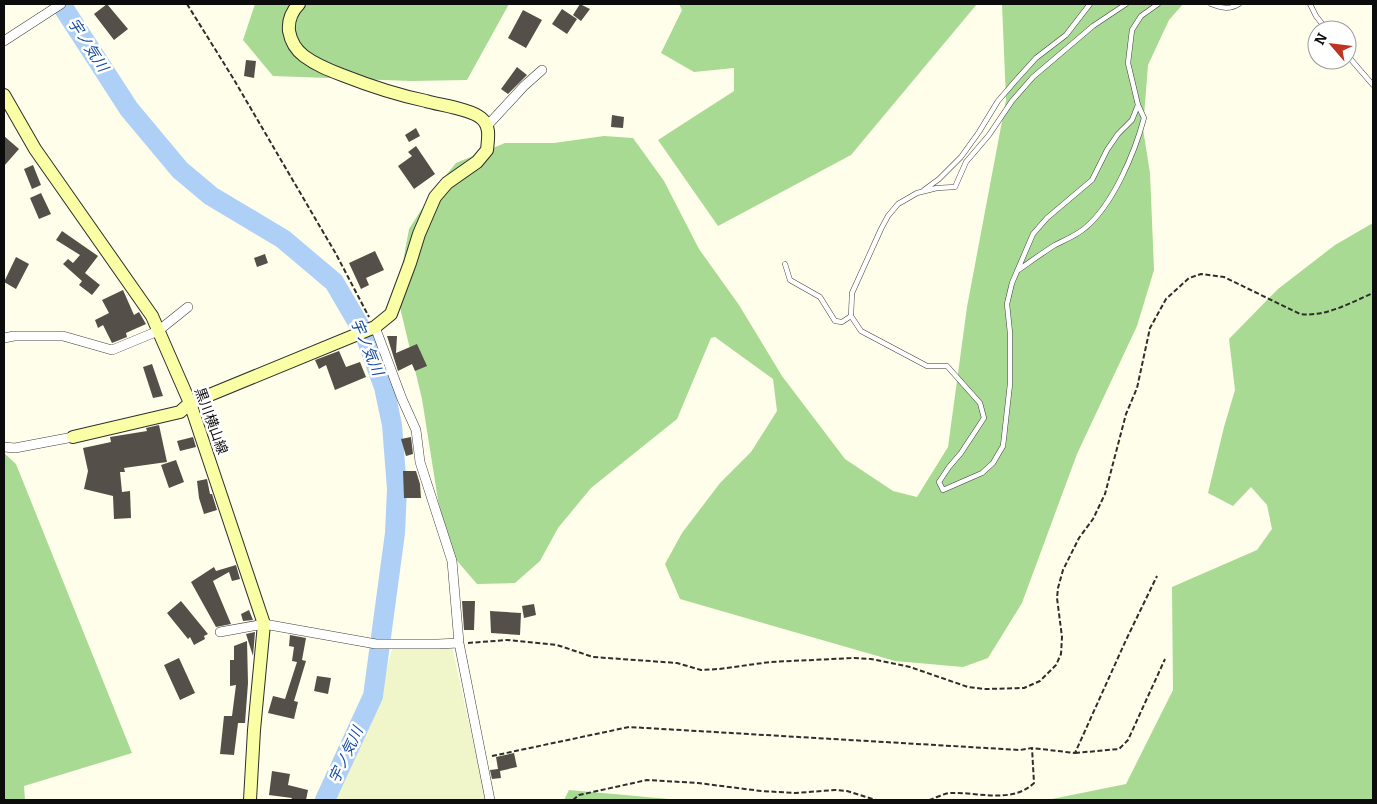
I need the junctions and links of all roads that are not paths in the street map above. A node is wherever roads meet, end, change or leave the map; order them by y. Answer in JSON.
{"nodes":[{"id":1,"x":299,"y":4,"type":"edge"},
{"id":2,"x":1090,"y":4,"type":"edge"},
{"id":3,"x":1126,"y":4,"type":"edge"},
{"id":4,"x":1158,"y":4,"type":"edge"},
{"id":5,"x":1211,"y":4,"type":"edge"},
{"id":6,"x":1239,"y":4,"type":"edge"},
{"id":7,"x":1310,"y":4,"type":"edge"},
{"id":8,"x":57,"y":6,"type":"edge"},
{"id":9,"x":1319,"y":20,"type":"edge"},
{"id":10,"x":4,"y":41,"type":"edge"},
{"id":11,"x":1357,"y":67,"type":"edge"},
{"id":12,"x":542,"y":70,"type":"dead end"},
{"id":13,"x":1373,"y":85,"type":"edge"},
{"id":14,"x":4,"y":95,"type":"edge"},
{"id":15,"x":1138,"y":105,"type":"junction"},
{"id":16,"x":487,"y":126,"type":"junction"},
{"id":17,"x":922,"y":192,"type":"junction"},
{"id":18,"x":785,"y":264,"type":"dead end"},
{"id":19,"x":1016,"y":271,"type":"junction"},
{"id":20,"x":188,"y":308,"type":"dead end"},
{"id":21,"x":851,"y":316,"type":"junction"},
{"id":22,"x":375,"y":326,"type":"junction"},
{"id":23,"x":158,"y":332,"type":"junction"},
{"id":24,"x":4,"y":338,"type":"edge"},
{"id":25,"x":190,"y":403,"type":"junction"},
{"id":26,"x":73,"y":437,"type":"joint"},
{"id":27,"x":4,"y":447,"type":"edge"},
{"id":28,"x":264,"y":624,"type":"junction"},
{"id":29,"x":220,"y":632,"type":"dead end"},
{"id":30,"x":459,"y":643,"type":"junction"},
{"id":31,"x":250,"y":800,"type":"edge"},
{"id":32,"x":490,"y":800,"type":"edge"}],
"edges":[{"from":1,"to":16,"type":"street"},
{"from":2,"to":17,"type":"lane"},
{"from":3,"to":17,"type":"lane"},
{"from":4,"to":15,"type":"lane"},
{"from":5,"to":6,"type":"lane"},
{"from":7,"to":9,"type":"lane"},
{"from":8,"to":10,"type":"street"},
{"from":11,"to":13,"type":"lane"},
{"from":12,"to":16,"type":"street"},
{"from":14,"to":23,"type":"street","name":"黒川横山線"},
{"from":15,"to":19,"type":"lane"},
{"from":15,"to":19,"type":"lane"},
{"from":16,"to":22,"type":"street"},
{"from":17,"to":21,"type":"lane"},
{"from":18,"to":21,"type":"lane"},
{"from":19,"to":21,"type":"lane"},
{"from":20,"to":23,"type":"street"},
{"from":22,"to":25,"type":"street"},
{"from":22,"to":30,"type":"street"},
{"from":23,"to":24,"type":"street"},
{"from":23,"to":25,"type":"street","name":"黒川横山線"},
{"from":25,"to":26,"type":"street"},
{"from":25,"to":28,"type":"street","name":"黒川横山線"},
{"from":26,"to":27,"type":"street"},
{"from":28,"to":29,"type":"street"},
{"from":28,"to":30,"type":"street"},
{"from":28,"to":31,"type":"street","name":"黒川横山線"},
{"from":30,"to":32,"type":"street"}]}
